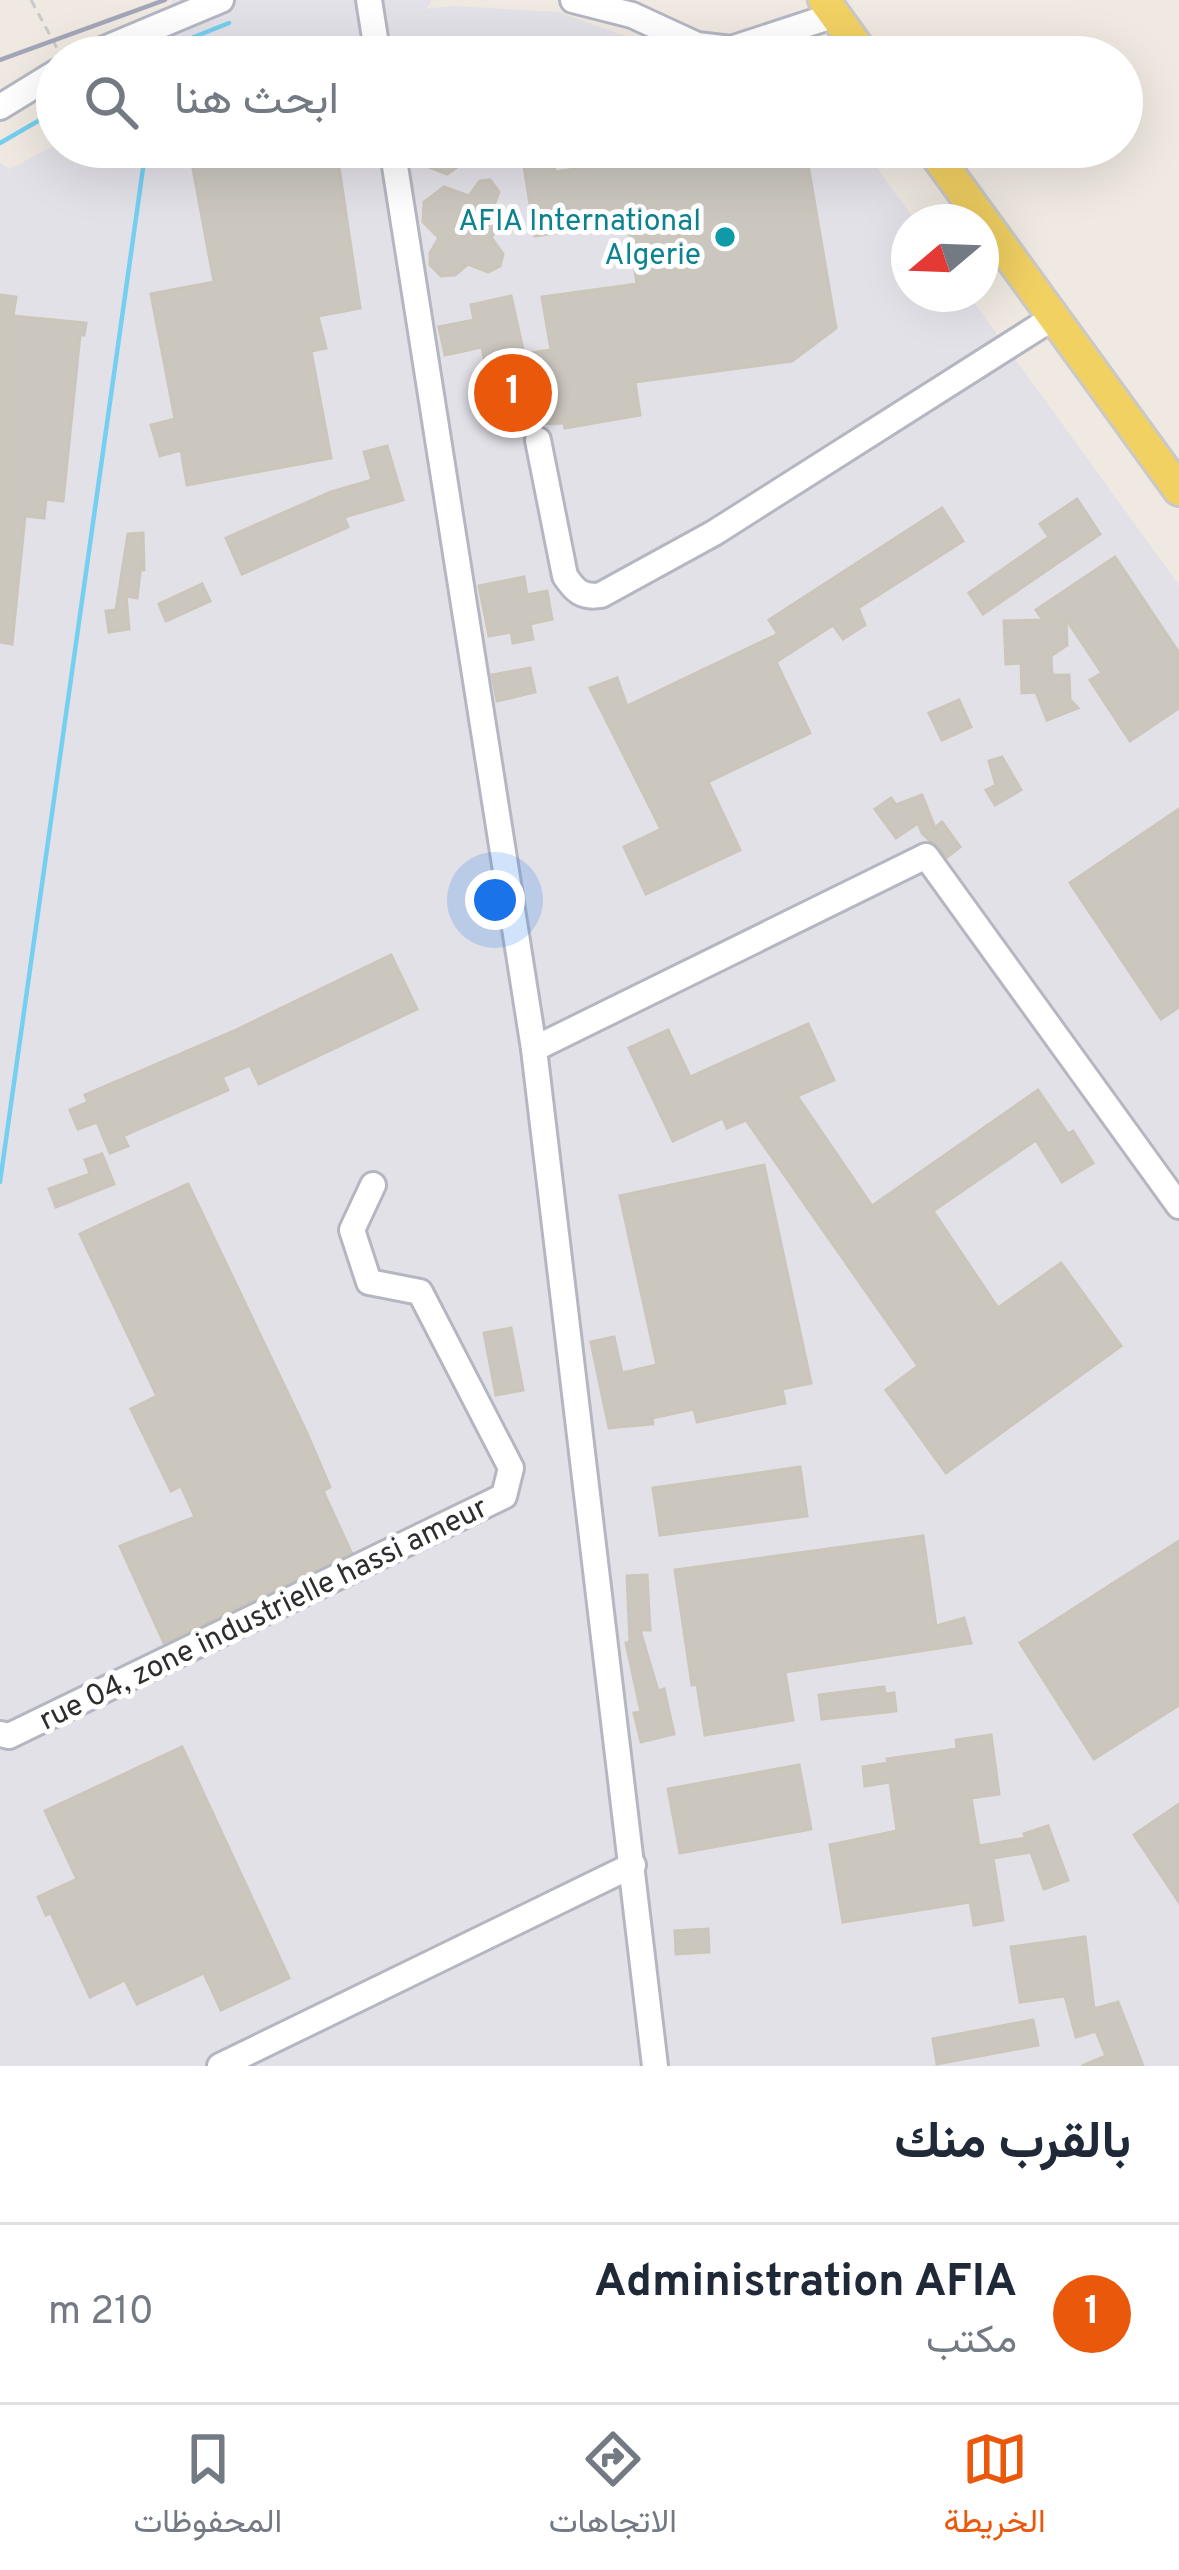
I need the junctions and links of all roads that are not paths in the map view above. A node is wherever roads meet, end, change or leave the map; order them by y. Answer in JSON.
{"nodes":[{"id":1,"x":220,"y":0,"type":"edge"},
{"id":2,"x":369,"y":0,"type":"edge"},
{"id":3,"x":573,"y":0,"type":"edge"},
{"id":4,"x":829,"y":8,"type":"edge"},
{"id":5,"x":135,"y":36,"type":"edge"},
{"id":6,"x":374,"y":36,"type":"edge"},
{"id":7,"x":675,"y":36,"type":"edge"},
{"id":8,"x":761,"y":36,"type":"edge"},
{"id":9,"x":850,"y":36,"type":"edge"},
{"id":10,"x":36,"y":85,"type":"edge"},
{"id":11,"x":0,"y":107,"type":"edge"},
{"id":12,"x":395,"y":168,"type":"edge"},
{"id":13,"x":945,"y":168,"type":"edge"},
{"id":14,"x":1054,"y":317,"type":"junction"},
{"id":15,"x":538,"y":440,"type":"dead end"},
{"id":16,"x":1179,"y":490,"type":"edge"},
{"id":17,"x":534,"y":1049,"type":"junction"},
{"id":18,"x":373,"y":1185,"type":"dead end"},
{"id":19,"x":1179,"y":1206,"type":"edge"},
{"id":20,"x":0,"y":1734,"type":"edge"},
{"id":21,"x":633,"y":1864,"type":"junction"},
{"id":22,"x":220,"y":2066,"type":"edge"},
{"id":23,"x":655,"y":2066,"type":"edge"}],
"edges":[{"from":1,"to":5,"type":"street"},
{"from":2,"to":6,"type":"street"},
{"from":3,"to":7,"type":"street"},
{"from":4,"to":8,"type":"street"},
{"from":4,"to":9,"type":"main road"},
{"from":10,"to":11,"type":"street"},
{"from":12,"to":17,"type":"street"},
{"from":13,"to":14,"type":"main road"},
{"from":14,"to":15,"type":"street"},
{"from":14,"to":16,"type":"main road"},
{"from":17,"to":19,"type":"street"},
{"from":17,"to":21,"type":"street"},
{"from":18,"to":20,"type":"street","name":"rue 04, zone industrielle hassi ameur"},
{"from":21,"to":22,"type":"street"},
{"from":21,"to":23,"type":"street"}]}
